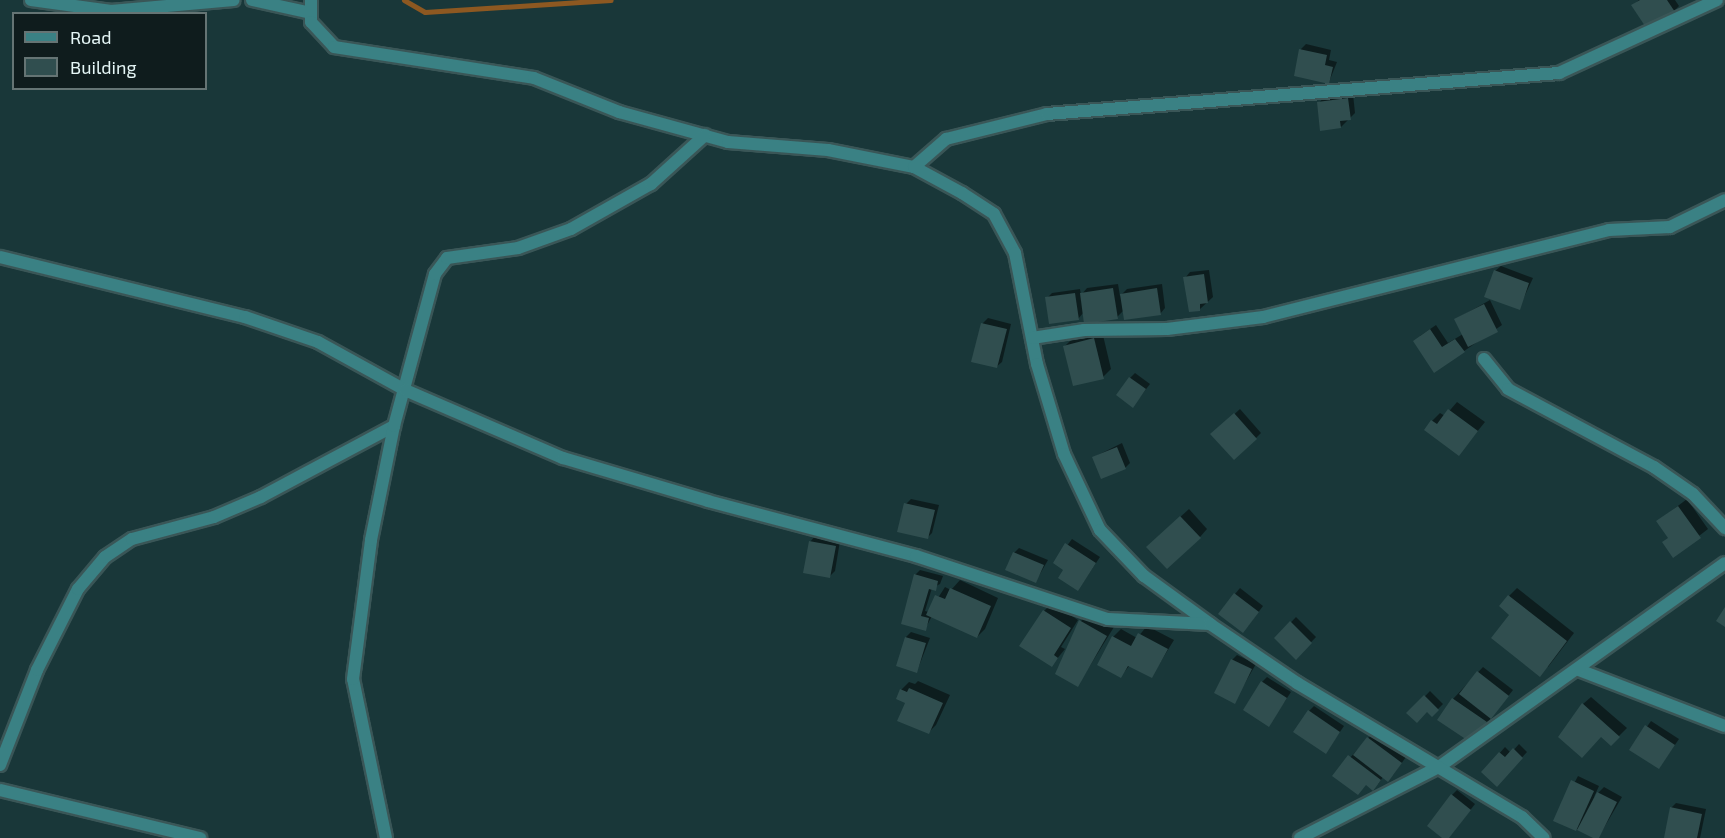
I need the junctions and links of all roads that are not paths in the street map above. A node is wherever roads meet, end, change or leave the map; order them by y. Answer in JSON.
{"nodes":[{"id":1,"x":31,"y":0,"type":"edge"},
{"id":2,"x":234,"y":0,"type":"edge"},
{"id":3,"x":252,"y":0,"type":"edge"},
{"id":4,"x":1717,"y":0,"type":"edge"},
{"id":5,"x":310,"y":5,"type":"edge"},
{"id":6,"x":705,"y":135,"type":"junction"},
{"id":7,"x":914,"y":167,"type":"junction"},
{"id":8,"x":1725,"y":200,"type":"edge"},
{"id":9,"x":0,"y":257,"type":"edge"},
{"id":10,"x":1032,"y":338,"type":"junction"},
{"id":11,"x":1484,"y":359,"type":"dead end"},
{"id":12,"x":405,"y":390,"type":"junction"},
{"id":13,"x":394,"y":426,"type":"junction"},
{"id":14,"x":1725,"y":528,"type":"edge"},
{"id":15,"x":1725,"y":563,"type":"edge"},
{"id":16,"x":1210,"y":624,"type":"junction"},
{"id":17,"x":1579,"y":670,"type":"junction"},
{"id":18,"x":1725,"y":726,"type":"edge"},
{"id":19,"x":0,"y":765,"type":"edge"},
{"id":20,"x":1439,"y":767,"type":"junction"},
{"id":21,"x":0,"y":790,"type":"edge"},
{"id":22,"x":200,"y":838,"type":"edge"},
{"id":23,"x":386,"y":838,"type":"edge"},
{"id":24,"x":1300,"y":838,"type":"edge"},
{"id":25,"x":1544,"y":838,"type":"edge"}],
"edges":[{"from":1,"to":2,"type":"street"},
{"from":3,"to":5,"type":"street"},
{"from":4,"to":7,"type":"street"},
{"from":5,"to":6,"type":"street"},
{"from":6,"to":7,"type":"street"},
{"from":6,"to":12,"type":"street"},
{"from":7,"to":10,"type":"street"},
{"from":8,"to":10,"type":"street"},
{"from":9,"to":12,"type":"street"},
{"from":10,"to":16,"type":"street"},
{"from":11,"to":14,"type":"street"},
{"from":12,"to":13,"type":"street"},
{"from":12,"to":16,"type":"street"},
{"from":13,"to":19,"type":"street"},
{"from":13,"to":23,"type":"street"},
{"from":15,"to":17,"type":"street"},
{"from":16,"to":20,"type":"street"},
{"from":17,"to":18,"type":"street"},
{"from":17,"to":20,"type":"street"},
{"from":20,"to":24,"type":"street"},
{"from":20,"to":25,"type":"street"},
{"from":21,"to":22,"type":"street"}]}
